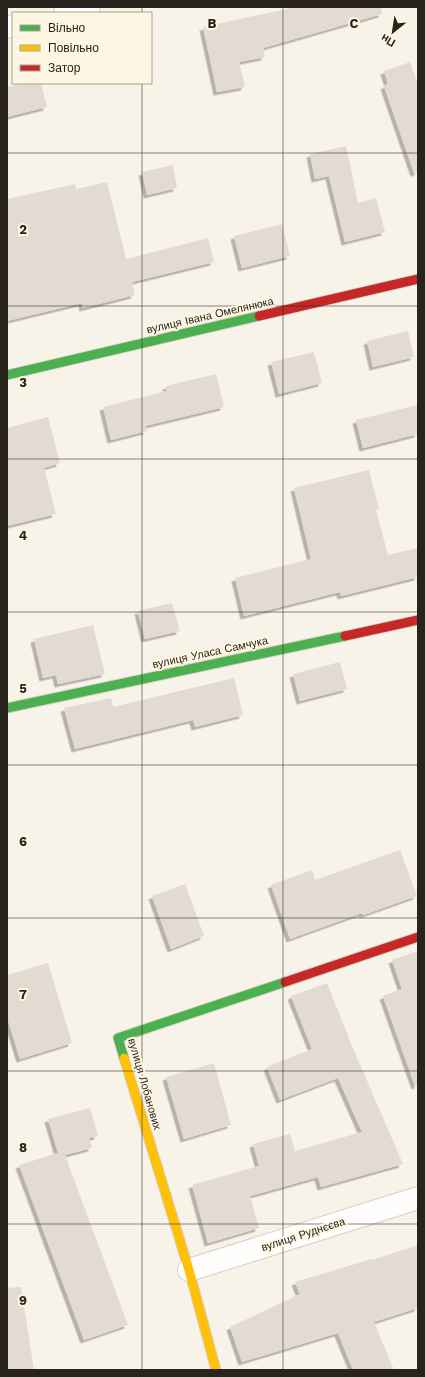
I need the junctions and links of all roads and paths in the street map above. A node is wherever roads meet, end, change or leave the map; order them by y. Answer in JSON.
{"nodes":[{"id":1,"x":89,"y":7,"type":"edge"},
{"id":2,"x":69,"y":12,"type":"edge"},
{"id":3,"x":418,"y":279,"type":"edge"},
{"id":4,"x":7,"y":375,"type":"edge"},
{"id":5,"x":418,"y":620,"type":"edge"},
{"id":6,"x":7,"y":708,"type":"edge"},
{"id":7,"x":418,"y":937,"type":"edge"},
{"id":8,"x":418,"y":1198,"type":"edge"},
{"id":9,"x":189,"y":1270,"type":"junction"},
{"id":10,"x":216,"y":1370,"type":"edge"}],
"edges":[{"from":1,"to":2,"type":"street"},
{"from":3,"to":4,"type":"street","name":"вулиця Івана Омелянюка"},
{"from":5,"to":6,"type":"street","name":"вулиця Уласа Самчука"},
{"from":7,"to":9,"type":"street","name":"вулиця Лобанових"},
{"from":8,"to":9,"type":"street","name":"вулиця Руднєєва"},
{"from":9,"to":10,"type":"street","name":"вулиця Лобанових"}]}
